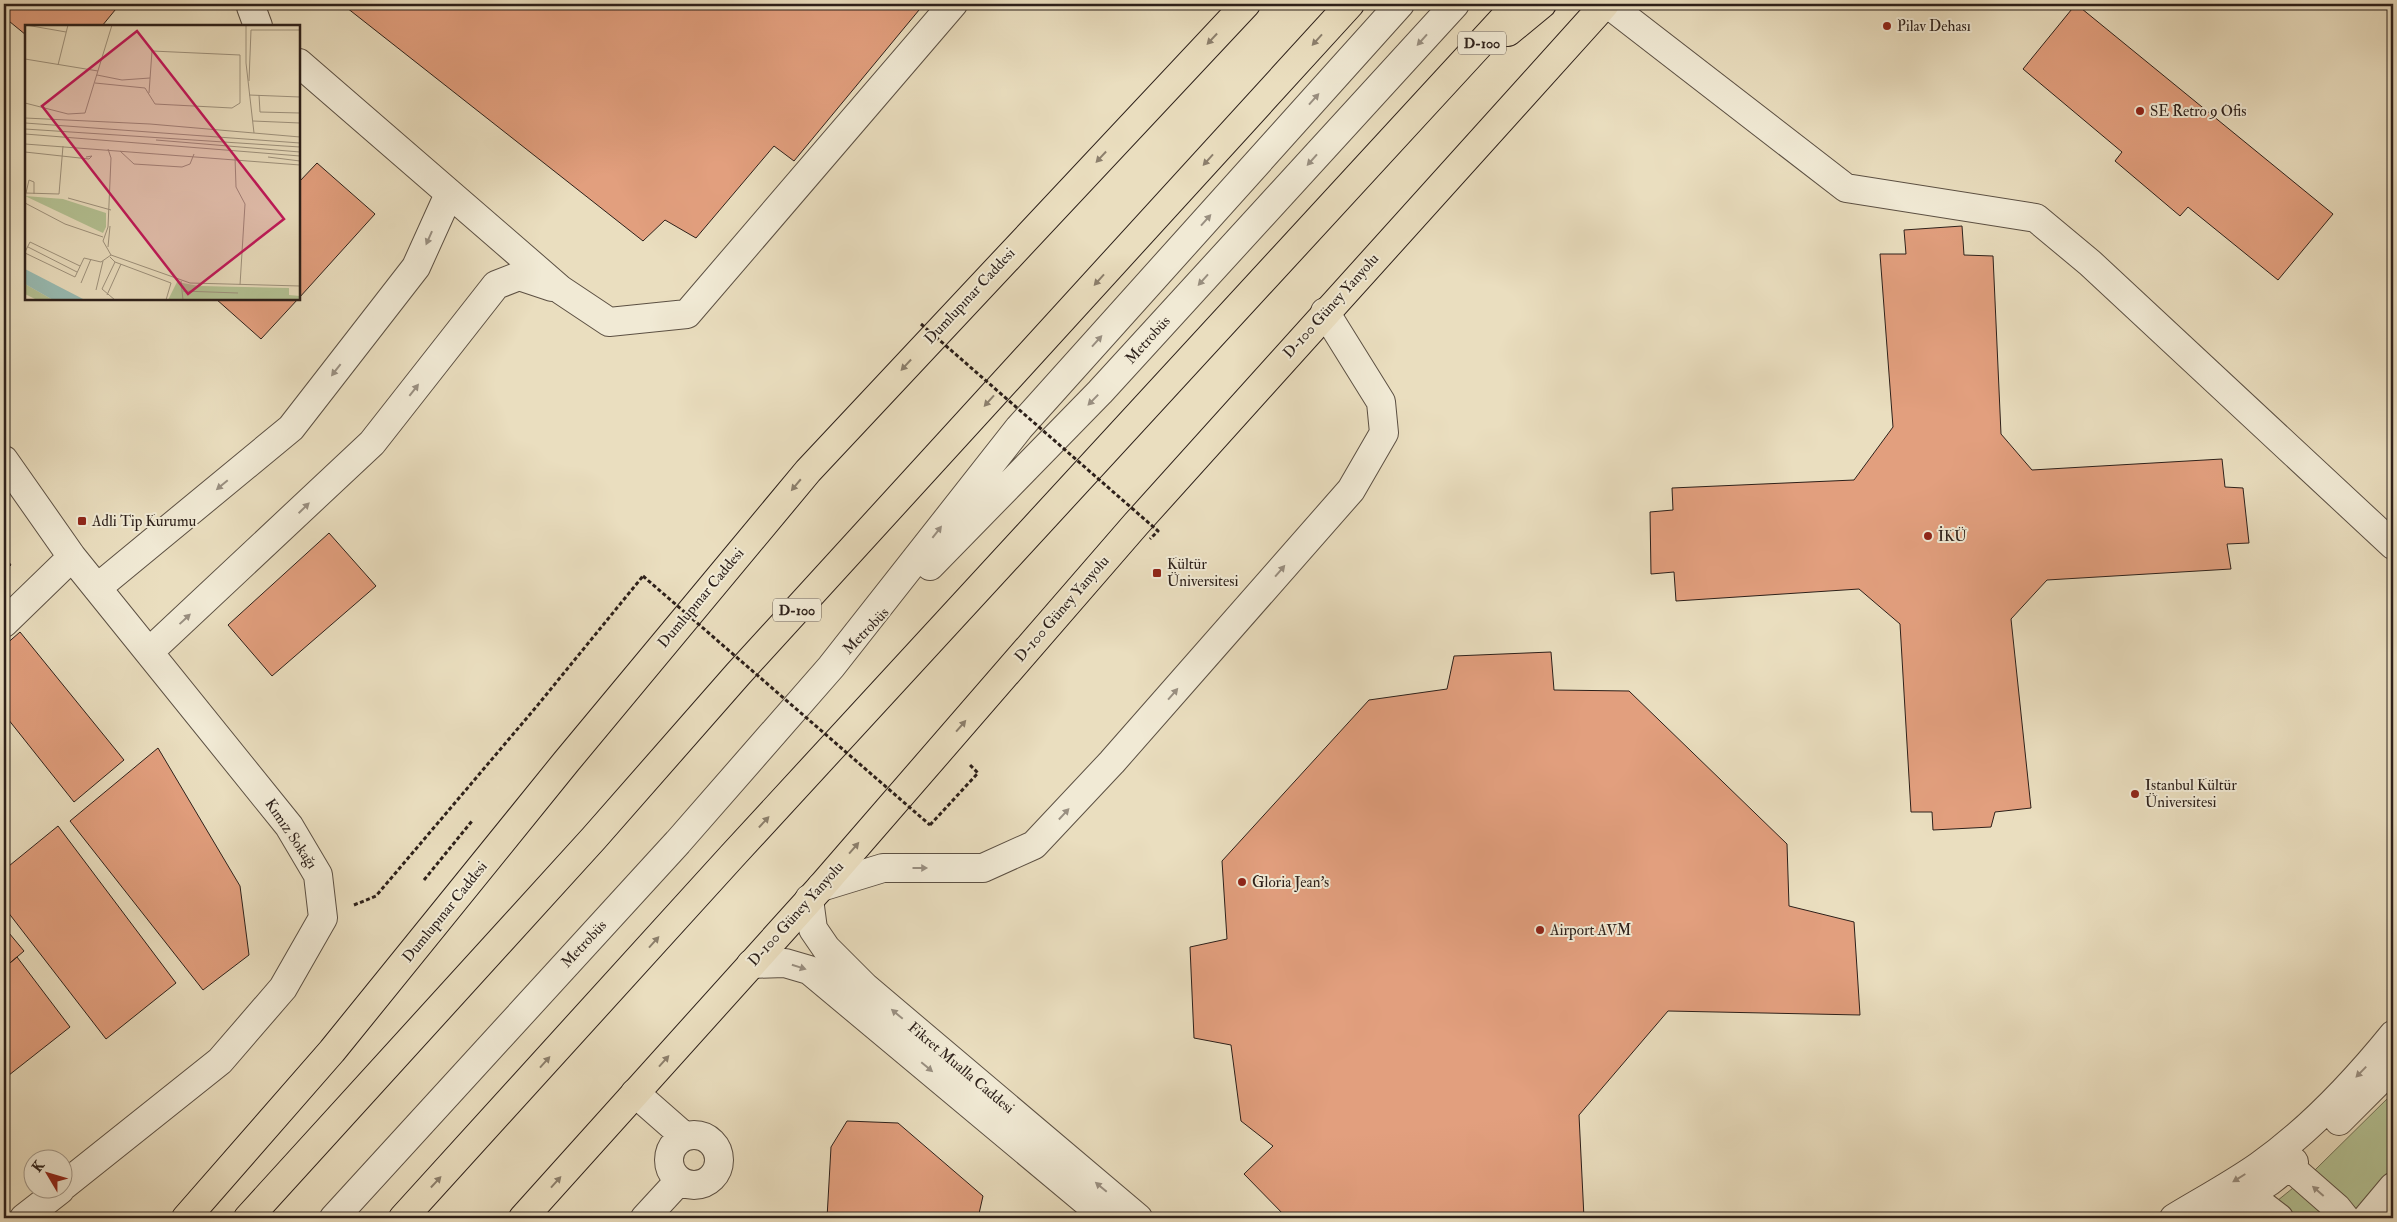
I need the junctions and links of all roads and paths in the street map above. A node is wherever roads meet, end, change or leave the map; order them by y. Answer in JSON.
{"nodes":[{"id":1,"x":253,"y":4,"type":"edge"},
{"id":2,"x":953,"y":4,"type":"edge"},
{"id":3,"x":1246,"y":4,"type":"edge"},
{"id":4,"x":1350,"y":4,"type":"edge"},
{"id":5,"x":1400,"y":4,"type":"edge"},
{"id":6,"x":1455,"y":4,"type":"edge"},
{"id":7,"x":1517,"y":4,"type":"edge"},
{"id":8,"x":1542,"y":4,"type":"edge"},
{"id":9,"x":1606,"y":4,"type":"edge"},
{"id":10,"x":258,"y":25,"type":"edge"},
{"id":11,"x":300,"y":65,"type":"edge"},
{"id":12,"x":1446,"y":82,"type":"junction"},
{"id":13,"x":450,"y":194,"type":"junction"},
{"id":14,"x":562,"y":290,"type":"junction"},
{"id":15,"x":1325,"y":312,"type":"junction"},
{"id":16,"x":921,"y":324,"type":"dead end"},
{"id":17,"x":4,"y":460,"type":"edge"},
{"id":18,"x":1150,"y":539,"type":"dead end"},
{"id":19,"x":2393,"y":545,"type":"edge"},
{"id":20,"x":72,"y":557,"type":"junction"},
{"id":21,"x":97,"y":588,"type":"junction"},
{"id":22,"x":4,"y":622,"type":"edge"},
{"id":23,"x":149,"y":652,"type":"junction"},
{"id":24,"x":831,"y":667,"type":"junction"},
{"id":25,"x":978,"y":773,"type":"dead end"},
{"id":26,"x":815,"y":893,"type":"junction"},
{"id":27,"x":323,"y":918,"type":"junction"},
{"id":28,"x":751,"y":964,"type":"junction"},
{"id":29,"x":2393,"y":1035,"type":"edge"},
{"id":30,"x":2393,"y":1067,"type":"edge"},
{"id":31,"x":635,"y":1093,"type":"junction"},
{"id":32,"x":684,"y":1136,"type":"junction"},
{"id":33,"x":2289,"y":1166,"type":"junction"},
{"id":34,"x":72,"y":1179,"type":"edge"},
{"id":35,"x":679,"y":1181,"type":"junction"},
{"id":36,"x":2393,"y":1187,"type":"edge"},
{"id":37,"x":2249,"y":1195,"type":"junction"},
{"id":38,"x":46,"y":1200,"type":"edge"},
{"id":39,"x":24,"y":1218,"type":"edge"},
{"id":40,"x":186,"y":1218,"type":"edge"},
{"id":41,"x":248,"y":1218,"type":"edge"},
{"id":42,"x":334,"y":1218,"type":"edge"},
{"id":43,"x":403,"y":1218,"type":"edge"},
{"id":44,"x":523,"y":1218,"type":"edge"},
{"id":45,"x":645,"y":1218,"type":"edge"},
{"id":46,"x":1106,"y":1218,"type":"edge"},
{"id":47,"x":1138,"y":1218,"type":"edge"},
{"id":48,"x":2174,"y":1218,"type":"edge"},
{"id":49,"x":2214,"y":1218,"type":"edge"},
{"id":50,"x":2279,"y":1218,"type":"edge"},
{"id":51,"x":2345,"y":1218,"type":"edge"},
{"id":52,"x":2367,"y":1218,"type":"edge"}],
"edges":[{"from":1,"to":10,"type":"street"},
{"from":2,"to":14,"type":"street"},
{"from":3,"to":40,"type":"main road","name":"Dumlupınar Caddesi","one_way":true},
{"from":4,"to":41,"type":"main road","number":"D-100","one_way":true},
{"from":24,"to":5,"type":"street","name":"Metrobüs","one_way":true},
{"from":6,"to":24,"type":"street","name":"Metrobüs","one_way":true},
{"from":7,"to":12,"type":"main road","number":"D-100"},
{"from":8,"to":12,"type":"main road"},
{"from":9,"to":15,"type":"main road","name":"D-100 Güney Yanyolu"},
{"from":9,"to":19,"type":"street"},
{"from":11,"to":13,"type":"street"},
{"from":43,"to":12,"type":"main road","number":"D-100","one_way":true},
{"from":13,"to":14,"type":"street"},
{"from":13,"to":21,"type":"street","one_way":true},
{"from":23,"to":14,"type":"street","one_way":true},
{"from":26,"to":15,"type":"main road","name":"D-100 Güney Yanyolu","one_way":true},
{"from":26,"to":15,"type":"street","one_way":true},
{"from":16,"to":18,"type":"path","bridge":true},
{"from":17,"to":20,"type":"street","name":"Kımız Sokağı"},
{"from":20,"to":21,"type":"street","name":"Kımız Sokağı"},
{"from":20,"to":22,"type":"street"},
{"from":21,"to":23,"type":"street","name":"Kımız Sokağı"},
{"from":23,"to":27,"type":"street","name":"Kımız Sokağı"},
{"from":24,"to":42,"type":"street","name":"Metrobüs"},
{"from":25,"to":27,"type":"path","bridge":true},
{"from":26,"to":28,"type":"main road","name":"D-100 Güney Yanyolu"},
{"from":47,"to":26,"type":"street","name":"Fikret Mualla Caddesi","one_way":true},
{"from":27,"to":34,"type":"street"},
{"from":31,"to":28,"type":"main road","name":"D-100 Güney Yanyolu","one_way":true},
{"from":28,"to":46,"type":"street","name":"Fikret Mualla Caddesi","one_way":true},
{"from":29,"to":48,"type":"street","one_way":true},
{"from":30,"to":33,"type":"street"},
{"from":31,"to":32,"type":"street"},
{"from":44,"to":31,"type":"main road","name":"D-100 Güney Yanyolu","one_way":true},
{"from":32,"to":35,"type":"street"},
{"from":32,"to":35,"type":"street"},
{"from":33,"to":37,"type":"street"},
{"from":51,"to":33,"type":"street","one_way":true},
{"from":35,"to":45,"type":"street"},
{"from":36,"to":52,"type":"street"},
{"from":37,"to":49,"type":"street"},
{"from":37,"to":50,"type":"street"},
{"from":38,"to":39,"type":"street"}]}
